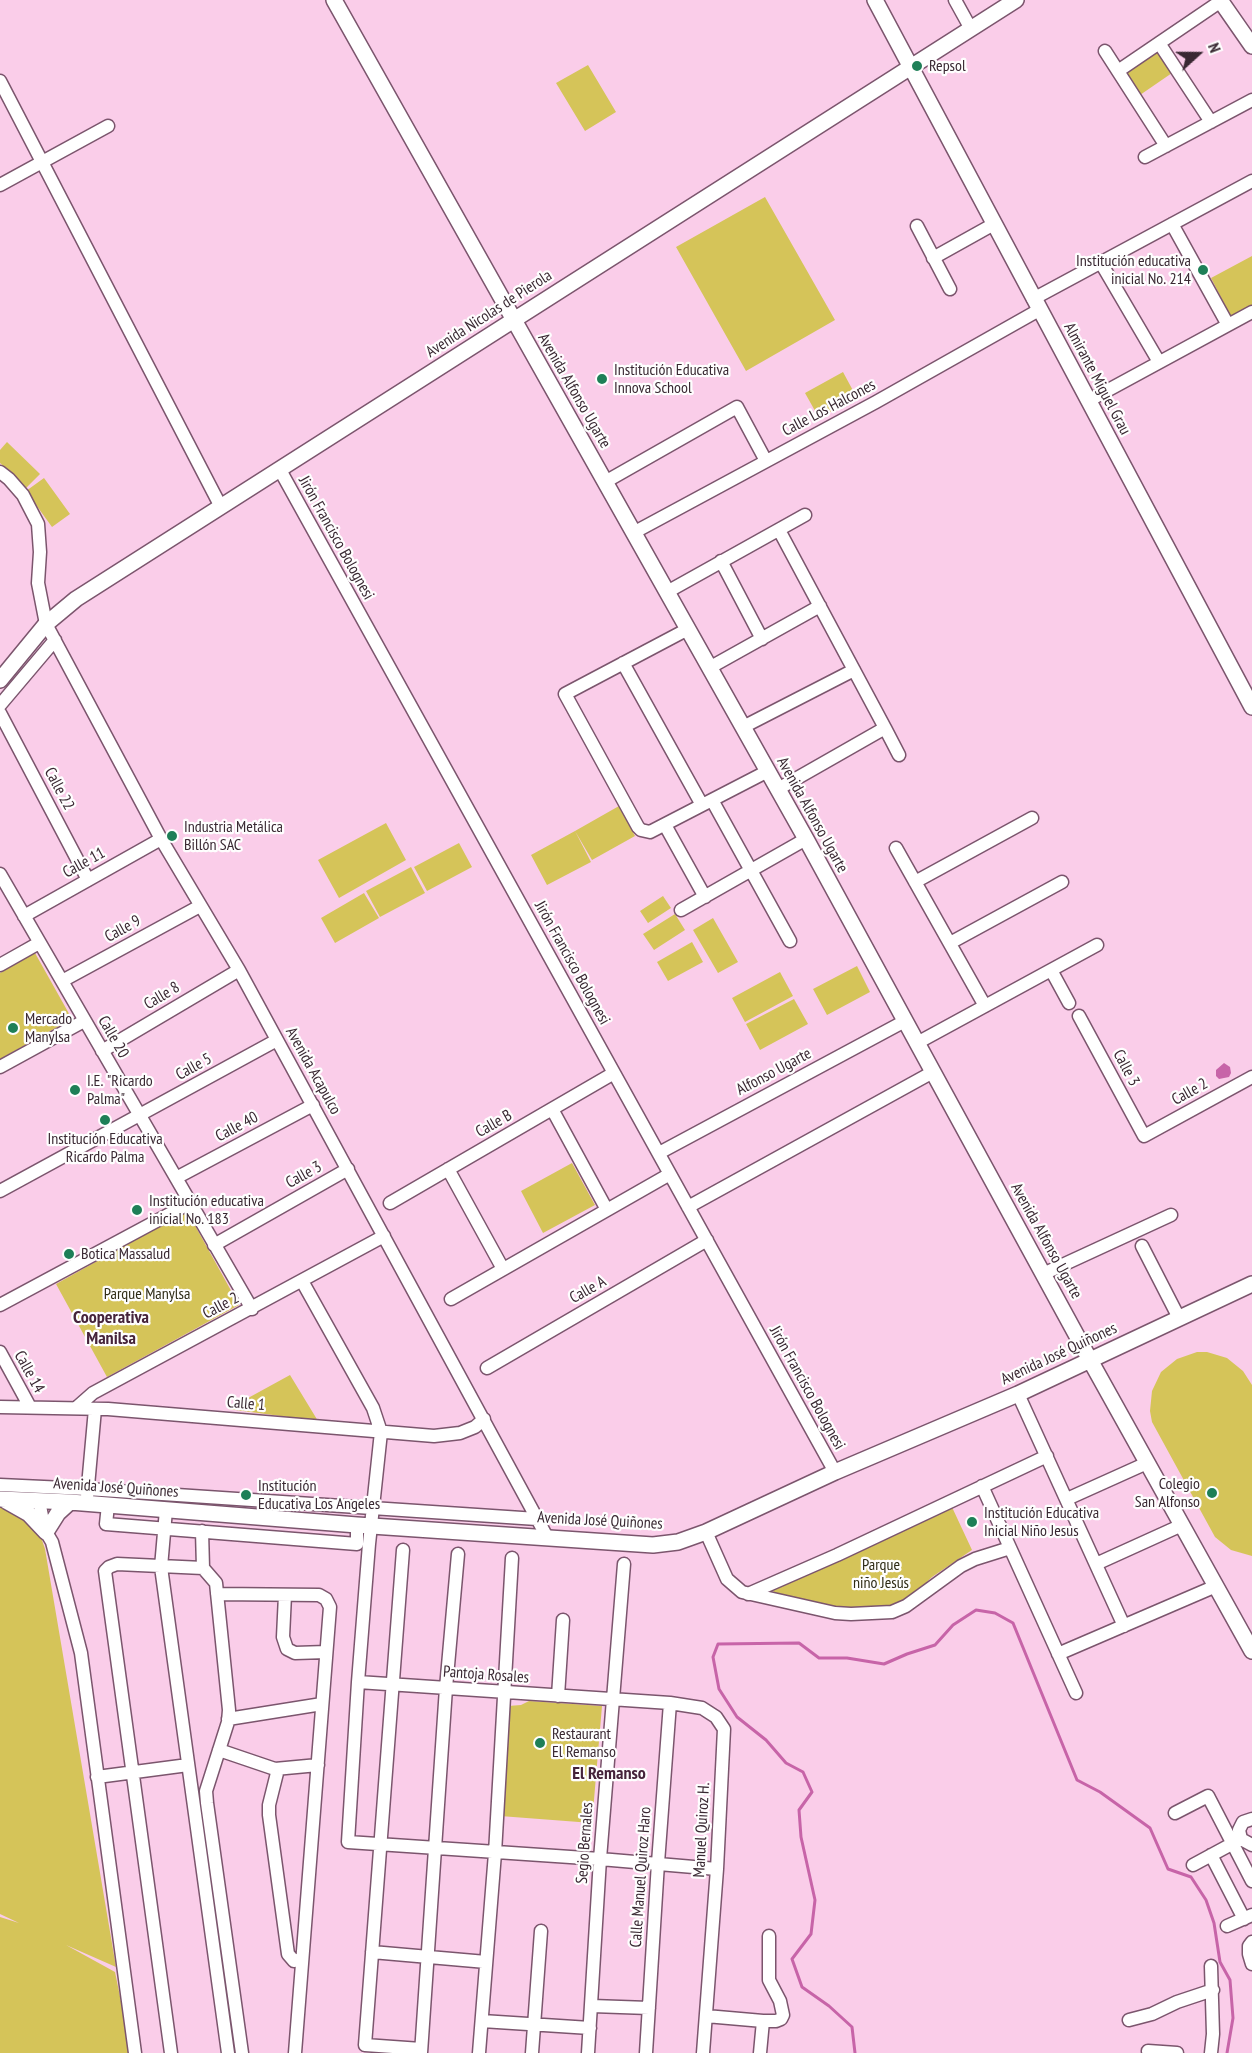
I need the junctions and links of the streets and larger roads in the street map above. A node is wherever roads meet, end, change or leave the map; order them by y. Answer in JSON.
{"nodes":[{"id":1,"x":334,"y":0,"type":"edge"},
{"id":2,"x":875,"y":0,"type":"edge"},
{"id":3,"x":955,"y":0,"type":"edge"},
{"id":4,"x":1016,"y":0,"type":"edge"},
{"id":5,"x":1220,"y":0,"type":"edge"},
{"id":6,"x":971,"y":29,"type":"junction"},
{"id":7,"x":1159,"y":43,"type":"junction"},
{"id":8,"x":1252,"y":46,"type":"edge"},
{"id":9,"x":1105,"y":51,"type":"dead end"},
{"id":10,"x":912,"y":67,"type":"junction"},
{"id":11,"x":1118,"y":71,"type":"junction"},
{"id":12,"x":0,"y":81,"type":"edge"},
{"id":13,"x":1252,"y":100,"type":"edge"},
{"id":14,"x":1211,"y":122,"type":"junction"},
{"id":15,"x":108,"y":126,"type":"dead end"},
{"id":16,"x":1166,"y":146,"type":"junction"},
{"id":17,"x":1145,"y":157,"type":"dead end"},
{"id":18,"x":42,"y":161,"type":"junction"},
{"id":19,"x":1252,"y":181,"type":"edge"},
{"id":20,"x":0,"y":185,"type":"edge"},
{"id":21,"x":994,"y":224,"type":"junction"},
{"id":22,"x":1172,"y":224,"type":"junction"},
{"id":23,"x":917,"y":225,"type":"dead end"},
{"id":24,"x":933,"y":258,"type":"junction"},
{"id":25,"x":1101,"y":263,"type":"junction"},
{"id":26,"x":950,"y":289,"type":"dead end"},
{"id":27,"x":1036,"y":305,"type":"junction"},
{"id":28,"x":1252,"y":312,"type":"edge"},
{"id":29,"x":513,"y":320,"type":"junction"},
{"id":30,"x":1228,"y":325,"type":"junction"},
{"id":31,"x":1159,"y":362,"type":"junction"},
{"id":32,"x":1088,"y":401,"type":"junction"},
{"id":33,"x":766,"y":461,"type":"junction"},
{"id":34,"x":280,"y":470,"type":"junction"},
{"id":35,"x":0,"y":472,"type":"edge"},
{"id":36,"x":605,"y":482,"type":"junction"},
{"id":37,"x":221,"y":507,"type":"junction"},
{"id":38,"x":805,"y":515,"type":"dead end"},
{"id":39,"x":778,"y":530,"type":"junction"},
{"id":40,"x":633,"y":532,"type":"junction"},
{"id":41,"x":721,"y":561,"type":"junction"},
{"id":42,"x":667,"y":592,"type":"junction"},
{"id":43,"x":820,"y":606,"type":"junction"},
{"id":44,"x":46,"y":624,"type":"junction"},
{"id":45,"x":687,"y":629,"type":"junction"},
{"id":46,"x":55,"y":639,"type":"junction"},
{"id":47,"x":762,"y":639,"type":"junction"},
{"id":48,"x":623,"y":663,"type":"junction"},
{"id":49,"x":709,"y":668,"type":"junction"},
{"id":50,"x":854,"y":670,"type":"junction"},
{"id":51,"x":0,"y":680,"type":"edge"},
{"id":52,"x":0,"y":705,"type":"edge"},
{"id":53,"x":1252,"y":707,"type":"edge"},
{"id":54,"x":0,"y":713,"type":"edge"},
{"id":55,"x":743,"y":727,"type":"junction"},
{"id":56,"x":885,"y":728,"type":"junction"},
{"id":57,"x":899,"y":755,"type":"dead end"},
{"id":58,"x":768,"y":771,"type":"junction"},
{"id":59,"x":778,"y":789,"type":"junction"},
{"id":60,"x":707,"y":802,"type":"junction"},
{"id":61,"x":1032,"y":818,"type":"dead end"},
{"id":62,"x":664,"y":825,"type":"junction"},
{"id":63,"x":161,"y":839,"type":"junction"},
{"id":64,"x":806,"y":839,"type":"junction"},
{"id":65,"x":896,"y":848,"type":"dead end"},
{"id":66,"x":751,"y":871,"type":"junction"},
{"id":67,"x":0,"y":874,"type":"edge"},
{"id":68,"x":88,"y":880,"type":"junction"},
{"id":69,"x":915,"y":882,"type":"junction"},
{"id":70,"x":1062,"y":882,"type":"dead end"},
{"id":71,"x":705,"y":897,"type":"junction"},
{"id":72,"x":200,"y":906,"type":"junction"},
{"id":73,"x":681,"y":910,"type":"dead end"},
{"id":74,"x":24,"y":916,"type":"junction"},
{"id":75,"x":790,"y":941,"type":"dead end"},
{"id":76,"x":39,"y":943,"type":"junction"},
{"id":77,"x":950,"y":944,"type":"junction"},
{"id":78,"x":1096,"y":945,"type":"dead end"},
{"id":79,"x":0,"y":965,"type":"edge"},
{"id":80,"x":239,"y":970,"type":"junction"},
{"id":81,"x":1051,"y":970,"type":"junction"},
{"id":82,"x":62,"y":981,"type":"junction"},
{"id":83,"x":1069,"y":1003,"type":"dead end"},
{"id":84,"x":985,"y":1006,"type":"junction"},
{"id":85,"x":1079,"y":1016,"type":"dead end"},
{"id":86,"x":84,"y":1021,"type":"junction"},
{"id":87,"x":905,"y":1021,"type":"junction"},
{"id":88,"x":277,"y":1040,"type":"junction"},
{"id":89,"x":917,"y":1043,"type":"junction"},
{"id":90,"x":102,"y":1051,"type":"junction"},
{"id":91,"x":0,"y":1067,"type":"edge"},
{"id":92,"x":933,"y":1072,"type":"junction"},
{"id":93,"x":614,"y":1073,"type":"junction"},
{"id":94,"x":1252,"y":1077,"type":"edge"},
{"id":95,"x":313,"y":1105,"type":"junction"},
{"id":96,"x":552,"y":1109,"type":"junction"},
{"id":97,"x":140,"y":1116,"type":"junction"},
{"id":98,"x":1144,"y":1136,"type":"joint"},
{"id":99,"x":659,"y":1153,"type":"junction"},
{"id":100,"x":348,"y":1169,"type":"junction"},
{"id":101,"x":448,"y":1169,"type":"junction"},
{"id":102,"x":670,"y":1174,"type":"junction"},
{"id":103,"x":176,"y":1178,"type":"junction"},
{"id":104,"x":0,"y":1190,"type":"edge"},
{"id":105,"x":190,"y":1203,"type":"junction"},
{"id":106,"x":390,"y":1203,"type":"dead end"},
{"id":107,"x":688,"y":1207,"type":"junction"},
{"id":108,"x":607,"y":1210,"type":"junction"},
{"id":109,"x":1171,"y":1215,"type":"dead end"},
{"id":110,"x":384,"y":1236,"type":"junction"},
{"id":111,"x":707,"y":1240,"type":"junction"},
{"id":112,"x":214,"y":1245,"type":"junction"},
{"id":113,"x":1142,"y":1246,"type":"dead end"},
{"id":114,"x":503,"y":1269,"type":"junction"},
{"id":115,"x":1042,"y":1274,"type":"junction"},
{"id":116,"x":302,"y":1281,"type":"junction"},
{"id":117,"x":1252,"y":1284,"type":"edge"},
{"id":118,"x":451,"y":1299,"type":"dead end"},
{"id":119,"x":0,"y":1305,"type":"edge"},
{"id":120,"x":252,"y":1309,"type":"junction"},
{"id":121,"x":1179,"y":1318,"type":"junction"},
{"id":122,"x":0,"y":1352,"type":"edge"},
{"id":123,"x":1090,"y":1360,"type":"junction"},
{"id":124,"x":487,"y":1368,"type":"dead end"},
{"id":125,"x":108,"y":1385,"type":"junction"},
{"id":126,"x":1018,"y":1394,"type":"junction"},
{"id":127,"x":0,"y":1407,"type":"edge"},
{"id":128,"x":30,"y":1407,"type":"junction"},
{"id":129,"x":76,"y":1408,"type":"junction"},
{"id":130,"x":95,"y":1408,"type":"junction"},
{"id":131,"x":108,"y":1409,"type":"junction"},
{"id":132,"x":484,"y":1419,"type":"junction"},
{"id":133,"x":381,"y":1432,"type":"junction"},
{"id":134,"x":1047,"y":1455,"type":"junction"},
{"id":135,"x":1147,"y":1463,"type":"junction"},
{"id":136,"x":834,"y":1472,"type":"junction"},
{"id":137,"x":0,"y":1485,"type":"edge"},
{"id":138,"x":982,"y":1486,"type":"junction"},
{"id":139,"x":87,"y":1496,"type":"junction"},
{"id":140,"x":0,"y":1499,"type":"edge"},
{"id":141,"x":1067,"y":1499,"type":"junction"},
{"id":142,"x":39,"y":1501,"type":"junction"},
{"id":143,"x":70,"y":1502,"type":"junction"},
{"id":144,"x":108,"y":1505,"type":"junction"},
{"id":145,"x":373,"y":1507,"type":"junction"},
{"id":146,"x":166,"y":1510,"type":"junction"},
{"id":147,"x":220,"y":1514,"type":"junction"},
{"id":148,"x":537,"y":1519,"type":"junction"},
{"id":149,"x":364,"y":1525,"type":"junction"},
{"id":150,"x":1182,"y":1525,"type":"junction"},
{"id":151,"x":165,"y":1528,"type":"junction"},
{"id":152,"x":202,"y":1531,"type":"junction"},
{"id":153,"x":46,"y":1532,"type":"junction"},
{"id":154,"x":218,"y":1532,"type":"junction"},
{"id":155,"x":706,"y":1532,"type":"junction"},
{"id":156,"x":547,"y":1537,"type":"junction"},
{"id":157,"x":1010,"y":1548,"type":"junction"},
{"id":158,"x":403,"y":1550,"type":"dead end"},
{"id":159,"x":458,"y":1554,"type":"dead end"},
{"id":160,"x":512,"y":1558,"type":"dead end"},
{"id":161,"x":1096,"y":1563,"type":"junction"},
{"id":162,"x":624,"y":1564,"type":"dead end"},
{"id":163,"x":161,"y":1567,"type":"junction"},
{"id":164,"x":203,"y":1568,"type":"junction"},
{"id":165,"x":1216,"y":1586,"type":"junction"},
{"id":166,"x":217,"y":1594,"type":"junction"},
{"id":167,"x":748,"y":1594,"type":"junction"},
{"id":168,"x":285,"y":1595,"type":"junction"},
{"id":169,"x":563,"y":1620,"type":"dead end"},
{"id":170,"x":1124,"y":1626,"type":"junction"},
{"id":171,"x":1252,"y":1651,"type":"edge"},
{"id":172,"x":326,"y":1652,"type":"junction"},
{"id":173,"x":1058,"y":1654,"type":"junction"},
{"id":174,"x":358,"y":1682,"type":"junction"},
{"id":175,"x":393,"y":1684,"type":"junction"},
{"id":176,"x":446,"y":1688,"type":"junction"},
{"id":177,"x":504,"y":1692,"type":"junction"},
{"id":178,"x":1076,"y":1693,"type":"dead end"},
{"id":179,"x":558,"y":1696,"type":"junction"},
{"id":180,"x":612,"y":1701,"type":"junction"},
{"id":181,"x":670,"y":1703,"type":"junction"},
{"id":182,"x":322,"y":1704,"type":"junction"},
{"id":183,"x":228,"y":1719,"type":"junction"},
{"id":184,"x":219,"y":1750,"type":"junction"},
{"id":185,"x":188,"y":1765,"type":"junction"},
{"id":186,"x":318,"y":1765,"type":"junction"},
{"id":187,"x":279,"y":1769,"type":"junction"},
{"id":188,"x":132,"y":1772,"type":"junction"},
{"id":189,"x":97,"y":1777,"type":"junction"},
{"id":190,"x":1175,"y":1814,"type":"dead end"},
{"id":191,"x":1252,"y":1819,"type":"edge"},
{"id":192,"x":1242,"y":1843,"type":"edge"},
{"id":193,"x":380,"y":1844,"type":"junction"},
{"id":194,"x":435,"y":1848,"type":"junction"},
{"id":195,"x":495,"y":1853,"type":"junction"},
{"id":196,"x":1211,"y":1855,"type":"junction"},
{"id":197,"x":600,"y":1859,"type":"junction"},
{"id":198,"x":658,"y":1863,"type":"junction"},
{"id":199,"x":1193,"y":1865,"type":"dead end"},
{"id":200,"x":717,"y":1869,"type":"junction"},
{"id":201,"x":1252,"y":1881,"type":"edge"},
{"id":202,"x":1248,"y":1917,"type":"edge"},
{"id":203,"x":1227,"y":1926,"type":"dead end"},
{"id":204,"x":541,"y":1930,"type":"dead end"},
{"id":205,"x":769,"y":1936,"type":"dead end"},
{"id":206,"x":1252,"y":1942,"type":"edge"},
{"id":207,"x":372,"y":1952,"type":"junction"},
{"id":208,"x":427,"y":1957,"type":"junction"},
{"id":209,"x":301,"y":1959,"type":"junction"},
{"id":210,"x":486,"y":1962,"type":"junction"},
{"id":211,"x":1252,"y":1964,"type":"edge"},
{"id":212,"x":1211,"y":1966,"type":"dead end"},
{"id":213,"x":1213,"y":1990,"type":"junction"},
{"id":214,"x":592,"y":2006,"type":"junction"},
{"id":215,"x":649,"y":2008,"type":"junction"},
{"id":216,"x":706,"y":2016,"type":"junction"},
{"id":217,"x":1129,"y":2020,"type":"dead end"},
{"id":218,"x":763,"y":2021,"type":"junction"},
{"id":219,"x":482,"y":2022,"type":"junction"},
{"id":220,"x":534,"y":2025,"type":"junction"},
{"id":221,"x":590,"y":2028,"type":"junction"},
{"id":222,"x":421,"y":2051,"type":"edge"},
{"id":223,"x":1148,"y":2051,"type":"dead end"},
{"id":224,"x":135,"y":2053,"type":"edge"},
{"id":225,"x":171,"y":2053,"type":"edge"},
{"id":226,"x":228,"y":2053,"type":"edge"},
{"id":227,"x":242,"y":2053,"type":"edge"},
{"id":228,"x":295,"y":2053,"type":"edge"},
{"id":229,"x":479,"y":2053,"type":"edge"},
{"id":230,"x":532,"y":2053,"type":"edge"},
{"id":231,"x":588,"y":2053,"type":"edge"},
{"id":232,"x":646,"y":2053,"type":"edge"},
{"id":233,"x":703,"y":2053,"type":"edge"},
{"id":234,"x":760,"y":2053,"type":"edge"},
{"id":235,"x":1177,"y":2053,"type":"edge"},
{"id":236,"x":1211,"y":2053,"type":"edge"}],
"edges":[{"from":1,"to":29,"type":"street","name":"Avenida Alfonso Ugarte"},
{"from":2,"to":10,"type":"street","name":"Almirante Miguel Grau"},
{"from":3,"to":6,"type":"street"},
{"from":4,"to":6,"type":"street","name":"Avenida Nicolas de Pierola"},
{"from":5,"to":7,"type":"street"},
{"from":5,"to":8,"type":"street"},
{"from":6,"to":10,"type":"street","name":"Avenida Nicolas de Pierola"},
{"from":7,"to":11,"type":"street"},
{"from":7,"to":14,"type":"street"},
{"from":9,"to":11,"type":"street"},
{"from":10,"to":21,"type":"street","name":"Almirante Miguel Grau"},
{"from":10,"to":29,"type":"street","name":"Avenida Nicolas de Pierola"},
{"from":11,"to":16,"type":"street"},
{"from":12,"to":18,"type":"street"},
{"from":13,"to":14,"type":"street"},
{"from":14,"to":16,"type":"street"},
{"from":15,"to":18,"type":"street"},
{"from":16,"to":17,"type":"street"},
{"from":18,"to":20,"type":"street"},
{"from":18,"to":37,"type":"street"},
{"from":19,"to":22,"type":"street","name":"Calle Los Halcones"},
{"from":21,"to":24,"type":"street"},
{"from":21,"to":27,"type":"street","name":"Almirante Miguel Grau"},
{"from":22,"to":25,"type":"street","name":"Calle Los Halcones"},
{"from":22,"to":30,"type":"street"},
{"from":23,"to":24,"type":"street"},
{"from":24,"to":26,"type":"street"},
{"from":25,"to":27,"type":"street","name":"Calle Los Halcones"},
{"from":25,"to":31,"type":"street"},
{"from":27,"to":32,"type":"street","name":"Almirante Miguel Grau"},
{"from":27,"to":33,"type":"street","name":"Calle Los Halcones"},
{"from":28,"to":30,"type":"street"},
{"from":29,"to":34,"type":"street","name":"Avenida Nicolas de Pierola"},
{"from":29,"to":36,"type":"street","name":"Avenida Alfonso Ugarte"},
{"from":30,"to":31,"type":"street"},
{"from":31,"to":32,"type":"street"},
{"from":32,"to":53,"type":"street","name":"Almirante Miguel Grau"},
{"from":33,"to":36,"type":"street"},
{"from":33,"to":40,"type":"street","name":"Calle Los Halcones"},
{"from":34,"to":37,"type":"street","name":"Avenida Nicolas de Pierola"},
{"from":34,"to":93,"type":"street","name":"Jirón Francisco Bolognesi"},
{"from":35,"to":44,"type":"street","name":"Avenida Acapulco"},
{"from":36,"to":40,"type":"street","name":"Avenida Alfonso Ugarte"},
{"from":37,"to":44,"type":"street","name":"Avenida Nicolas de Pierola"},
{"from":38,"to":39,"type":"street"},
{"from":39,"to":41,"type":"street"},
{"from":39,"to":43,"type":"street"},
{"from":40,"to":42,"type":"street","name":"Avenida Alfonso Ugarte"},
{"from":41,"to":42,"type":"street"},
{"from":41,"to":47,"type":"street"},
{"from":42,"to":45,"type":"street","name":"Avenida Alfonso Ugarte"},
{"from":43,"to":47,"type":"street"},
{"from":43,"to":50,"type":"street"},
{"from":44,"to":46,"type":"street","name":"Avenida Acapulco"},
{"from":44,"to":51,"type":"street","name":"Avenida Nicolas de Pierola"},
{"from":45,"to":48,"type":"street"},
{"from":45,"to":49,"type":"street","name":"Avenida Alfonso Ugarte"},
{"from":46,"to":52,"type":"street"},
{"from":46,"to":63,"type":"street","name":"Avenida Acapulco"},
{"from":47,"to":49,"type":"street"},
{"from":48,"to":60,"type":"street"},
{"from":48,"to":62,"type":"street"},
{"from":49,"to":55,"type":"street","name":"Avenida Alfonso Ugarte"},
{"from":50,"to":55,"type":"street"},
{"from":50,"to":56,"type":"street"},
{"from":54,"to":68,"type":"street","name":"Calle 22"},
{"from":55,"to":58,"type":"street","name":"Avenida Alfonso Ugarte"},
{"from":56,"to":57,"type":"street"},
{"from":56,"to":59,"type":"street"},
{"from":58,"to":59,"type":"street","name":"Avenida Alfonso Ugarte"},
{"from":58,"to":60,"type":"street"},
{"from":59,"to":64,"type":"street","name":"Avenida Alfonso Ugarte"},
{"from":60,"to":62,"type":"street"},
{"from":60,"to":66,"type":"street"},
{"from":61,"to":69,"type":"street"},
{"from":62,"to":71,"type":"street"},
{"from":63,"to":68,"type":"street","name":"Calle 11"},
{"from":63,"to":72,"type":"street","name":"Avenida Acapulco"},
{"from":64,"to":66,"type":"street"},
{"from":64,"to":87,"type":"street","name":"Avenida Alfonso Ugarte"},
{"from":65,"to":69,"type":"street"},
{"from":66,"to":71,"type":"street"},
{"from":66,"to":75,"type":"street"},
{"from":67,"to":74,"type":"street","name":"Calle 20"},
{"from":68,"to":74,"type":"street","name":"Calle 11"},
{"from":69,"to":77,"type":"street"},
{"from":70,"to":77,"type":"street"},
{"from":71,"to":73,"type":"street"},
{"from":72,"to":80,"type":"street","name":"Avenida Acapulco"},
{"from":72,"to":82,"type":"street","name":"Calle 9"},
{"from":74,"to":76,"type":"street","name":"Calle 20"},
{"from":76,"to":79,"type":"street"},
{"from":76,"to":82,"type":"street","name":"Calle 20"},
{"from":77,"to":84,"type":"street"},
{"from":78,"to":81,"type":"street"},
{"from":80,"to":88,"type":"street","name":"Avenida Acapulco"},
{"from":80,"to":90,"type":"street","name":"Calle 8"},
{"from":81,"to":83,"type":"street"},
{"from":81,"to":84,"type":"street"},
{"from":82,"to":86,"type":"street","name":"Calle 20"},
{"from":84,"to":89,"type":"street"},
{"from":85,"to":98,"type":"street","name":"Calle 3"},
{"from":86,"to":90,"type":"street","name":"Calle 20"},
{"from":86,"to":91,"type":"street"},
{"from":87,"to":89,"type":"street","name":"Avenida Alfonso Ugarte"},
{"from":87,"to":99,"type":"street","name":"Alfonso Ugarte"},
{"from":88,"to":95,"type":"street","name":"Avenida Acapulco"},
{"from":88,"to":97,"type":"street","name":"Calle 5"},
{"from":89,"to":92,"type":"street","name":"Avenida Alfonso Ugarte"},
{"from":90,"to":97,"type":"street","name":"Calle 20"},
{"from":92,"to":107,"type":"street"},
{"from":92,"to":115,"type":"street","name":"Avenida Alfonso Ugarte"},
{"from":93,"to":96,"type":"street","name":"Calle B"},
{"from":93,"to":99,"type":"street","name":"Jirón Francisco Bolognesi"},
{"from":94,"to":98,"type":"street","name":"Calle 2"},
{"from":95,"to":100,"type":"street","name":"Avenida Acapulco"},
{"from":95,"to":103,"type":"street","name":"Calle 40"},
{"from":96,"to":101,"type":"street","name":"Calle B"},
{"from":96,"to":108,"type":"street"},
{"from":97,"to":103,"type":"street","name":"Calle 20"},
{"from":97,"to":104,"type":"street","name":"Calle 5"},
{"from":99,"to":102,"type":"street","name":"Jirón Francisco Bolognesi"},
{"from":100,"to":110,"type":"street","name":"Avenida Acapulco"},
{"from":100,"to":112,"type":"street","name":"Calle 3"},
{"from":101,"to":106,"type":"street","name":"Calle B"},
{"from":101,"to":114,"type":"street"},
{"from":102,"to":107,"type":"street","name":"Jirón Francisco Bolognesi"},
{"from":102,"to":108,"type":"street"},
{"from":103,"to":105,"type":"street","name":"Calle 20"},
{"from":105,"to":112,"type":"street","name":"Calle 20"},
{"from":105,"to":119,"type":"street"},
{"from":107,"to":111,"type":"street","name":"Jirón Francisco Bolognesi"},
{"from":108,"to":114,"type":"street"},
{"from":109,"to":115,"type":"street"},
{"from":110,"to":116,"type":"street","name":"Calle 2"},
{"from":110,"to":132,"type":"street","name":"Avenida Acapulco"},
{"from":111,"to":124,"type":"street","name":"Calle A"},
{"from":111,"to":136,"type":"street","name":"Jirón Francisco Bolognesi"},
{"from":112,"to":120,"type":"street","name":"Calle 20"},
{"from":113,"to":121,"type":"street"},
{"from":114,"to":118,"type":"street"},
{"from":115,"to":123,"type":"street","name":"Avenida Alfonso Ugarte"},
{"from":116,"to":120,"type":"street","name":"Calle 2"},
{"from":116,"to":133,"type":"street"},
{"from":117,"to":121,"type":"street","name":"Avenida José Quiñones"},
{"from":120,"to":125,"type":"street","name":"Calle 2"},
{"from":121,"to":123,"type":"street","name":"Avenida José Quiñones"},
{"from":122,"to":128,"type":"street","name":"Calle 14"},
{"from":123,"to":126,"type":"street","name":"Avenida José Quiñones"},
{"from":123,"to":135,"type":"street","name":"Avenida Alfonso Ugarte"},
{"from":125,"to":129,"type":"street","name":"Calle 2"},
{"from":125,"to":131,"type":"street"},
{"from":126,"to":134,"type":"street"},
{"from":126,"to":136,"type":"street","name":"Avenida José Quiñones"},
{"from":127,"to":128,"type":"street","name":"Calle 1"},
{"from":128,"to":129,"type":"street","name":"Calle 1"},
{"from":129,"to":130,"type":"street","name":"Calle 1"},
{"from":130,"to":131,"type":"street","name":"Calle 1"},
{"from":130,"to":139,"type":"street"},
{"from":131,"to":133,"type":"street","name":"Calle 1"},
{"from":132,"to":133,"type":"street","name":"Calle 1"},
{"from":132,"to":148,"type":"street","name":"Avenida Acapulco"},
{"from":133,"to":145,"type":"street"},
{"from":134,"to":138,"type":"street"},
{"from":134,"to":141,"type":"street"},
{"from":135,"to":141,"type":"street"},
{"from":135,"to":150,"type":"street","name":"Avenida Alfonso Ugarte"},
{"from":136,"to":155,"type":"street","name":"Avenida José Quiñones"},
{"from":137,"to":139,"type":"street"},
{"from":138,"to":157,"type":"street"},
{"from":138,"to":167,"type":"street"},
{"from":139,"to":143,"type":"street","name":"Avenida José Quiñones"},
{"from":139,"to":144,"type":"street","name":"Avenida José Quiñones"},
{"from":139,"to":145,"type":"street"},
{"from":140,"to":142,"type":"street","name":"Avenida José Quiñones"},
{"from":140,"to":153,"type":"street"},
{"from":141,"to":161,"type":"street"},
{"from":142,"to":143,"type":"street","name":"Avenida José Quiñones"},
{"from":142,"to":153,"type":"street"},
{"from":143,"to":153,"type":"street"},
{"from":144,"to":146,"type":"street","name":"Avenida José Quiñones"},
{"from":144,"to":151,"type":"street"},
{"from":145,"to":148,"type":"street"},
{"from":145,"to":149,"type":"street"},
{"from":146,"to":147,"type":"street","name":"Avenida José Quiñones"},
{"from":146,"to":151,"type":"street"},
{"from":147,"to":149,"type":"street","name":"Avenida José Quiñones"},
{"from":147,"to":154,"type":"street"},
{"from":148,"to":156,"type":"street","name":"Avenida Acapulco"},
{"from":149,"to":154,"type":"street"},
{"from":149,"to":156,"type":"street","name":"Avenida José Quiñones"},
{"from":149,"to":174,"type":"street"},
{"from":150,"to":161,"type":"street"},
{"from":150,"to":165,"type":"street","name":"Avenida Alfonso Ugarte"},
{"from":151,"to":152,"type":"street"},
{"from":151,"to":163,"type":"street"},
{"from":152,"to":154,"type":"street"},
{"from":152,"to":164,"type":"street"},
{"from":153,"to":189,"type":"street"},
{"from":155,"to":156,"type":"street","name":"Avenida José Quiñones"},
{"from":155,"to":167,"type":"street"},
{"from":157,"to":167,"type":"street"},
{"from":157,"to":173,"type":"street"},
{"from":158,"to":175,"type":"street"},
{"from":159,"to":176,"type":"street"},
{"from":160,"to":177,"type":"street"},
{"from":161,"to":170,"type":"street"},
{"from":162,"to":180,"type":"street","name":"Segio Bernales"},
{"from":163,"to":164,"type":"street"},
{"from":163,"to":185,"type":"street"},
{"from":163,"to":188,"type":"street"},
{"from":164,"to":166,"type":"street"},
{"from":165,"to":170,"type":"street"},
{"from":165,"to":171,"type":"street","name":"Avenida Alfonso Ugarte"},
{"from":166,"to":168,"type":"street"},
{"from":166,"to":183,"type":"street"},
{"from":168,"to":172,"type":"street"},
{"from":168,"to":172,"type":"street"},
{"from":169,"to":179,"type":"street"},
{"from":170,"to":173,"type":"street"},
{"from":172,"to":182,"type":"street"},
{"from":173,"to":178,"type":"street"},
{"from":174,"to":175,"type":"street","name":"Pantoja Rosales"},
{"from":174,"to":193,"type":"street"},
{"from":175,"to":176,"type":"street","name":"Pantoja Rosales"},
{"from":175,"to":193,"type":"street"},
{"from":176,"to":177,"type":"street","name":"Pantoja Rosales"},
{"from":176,"to":194,"type":"street"},
{"from":177,"to":179,"type":"street","name":"Pantoja Rosales"},
{"from":177,"to":195,"type":"street"},
{"from":179,"to":180,"type":"street","name":"Pantoja Rosales"},
{"from":180,"to":181,"type":"street","name":"Manuel Quiroz H."},
{"from":180,"to":197,"type":"street","name":"Segio Bernales"},
{"from":181,"to":198,"type":"street","name":"Calle Manuel Quiroz Haro"},
{"from":181,"to":200,"type":"street","name":"Manuel Quiroz H."},
{"from":182,"to":183,"type":"street"},
{"from":182,"to":186,"type":"street"},
{"from":183,"to":184,"type":"street"},
{"from":184,"to":187,"type":"street"},
{"from":184,"to":227,"type":"street"},
{"from":185,"to":188,"type":"street"},
{"from":185,"to":226,"type":"street"},
{"from":186,"to":187,"type":"street"},
{"from":186,"to":209,"type":"street"},
{"from":187,"to":209,"type":"street"},
{"from":188,"to":189,"type":"street"},
{"from":188,"to":225,"type":"street"},
{"from":189,"to":224,"type":"street"},
{"from":190,"to":192,"type":"street"},
{"from":191,"to":192,"type":"street"},
{"from":192,"to":196,"type":"street"},
{"from":192,"to":201,"type":"street"},
{"from":193,"to":194,"type":"street"},
{"from":193,"to":207,"type":"street"},
{"from":194,"to":195,"type":"street"},
{"from":194,"to":208,"type":"street"},
{"from":195,"to":197,"type":"street"},
{"from":195,"to":210,"type":"street"},
{"from":196,"to":199,"type":"street"},
{"from":196,"to":202,"type":"street"},
{"from":197,"to":198,"type":"street"},
{"from":197,"to":214,"type":"street","name":"Segio Bernales"},
{"from":198,"to":200,"type":"street"},
{"from":198,"to":215,"type":"street","name":"Calle Manuel Quiroz Haro"},
{"from":200,"to":216,"type":"street","name":"Manuel Quiroz H."},
{"from":202,"to":203,"type":"street"},
{"from":204,"to":220,"type":"street"},
{"from":205,"to":218,"type":"street"},
{"from":206,"to":211,"type":"street"},
{"from":207,"to":208,"type":"street"},
{"from":207,"to":222,"type":"street"},
{"from":208,"to":210,"type":"street"},
{"from":208,"to":222,"type":"street"},
{"from":209,"to":228,"type":"street"},
{"from":210,"to":219,"type":"street"},
{"from":212,"to":213,"type":"street"},
{"from":213,"to":217,"type":"street"},
{"from":213,"to":236,"type":"street"},
{"from":214,"to":215,"type":"street"},
{"from":214,"to":221,"type":"street","name":"Segio Bernales"},
{"from":215,"to":232,"type":"street","name":"Calle Manuel Quiroz Haro"},
{"from":216,"to":218,"type":"street"},
{"from":216,"to":233,"type":"street","name":"Manuel Quiroz H."},
{"from":218,"to":234,"type":"street"},
{"from":219,"to":220,"type":"street"},
{"from":219,"to":229,"type":"street"},
{"from":220,"to":221,"type":"street"},
{"from":220,"to":230,"type":"street"},
{"from":221,"to":231,"type":"street","name":"Segio Bernales"},
{"from":223,"to":235,"type":"street"}]}
